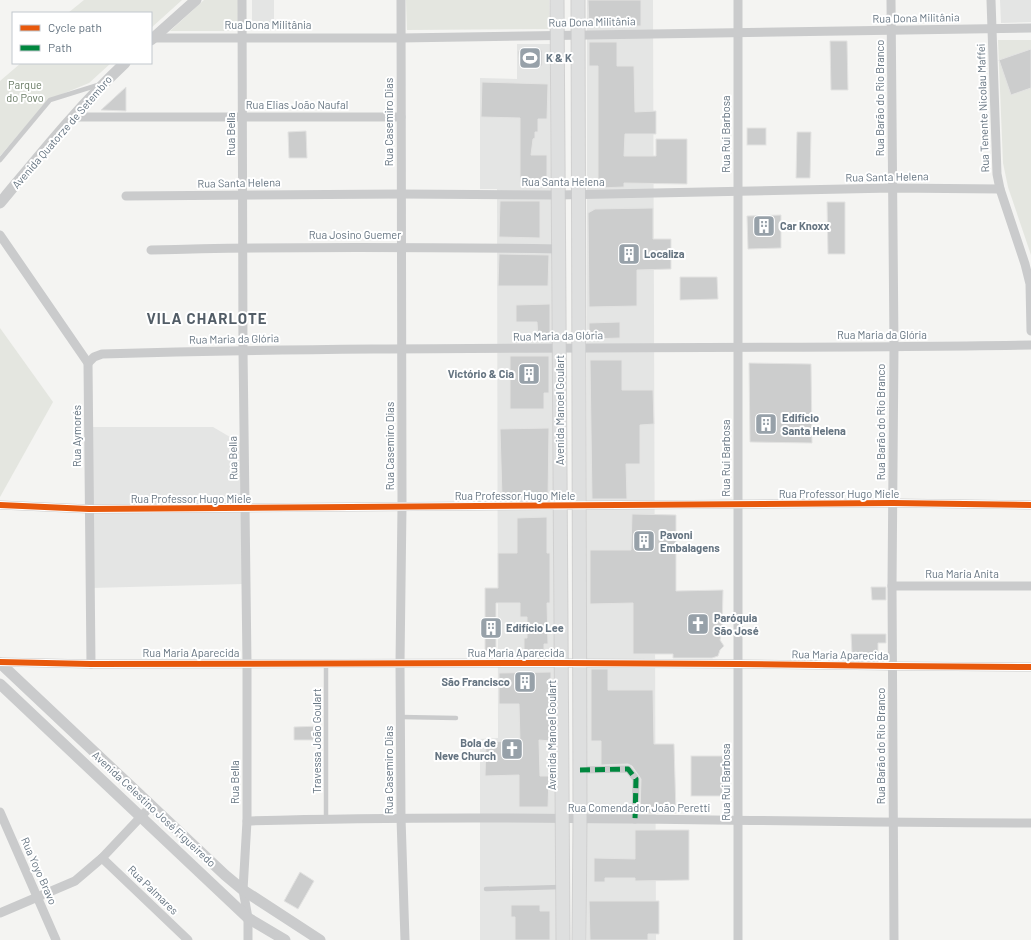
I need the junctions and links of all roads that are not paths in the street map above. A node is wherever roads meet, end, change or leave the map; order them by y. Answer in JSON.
{"nodes":[{"id":1,"x":196,"y":0,"type":"edge"},
{"id":2,"x":242,"y":0,"type":"edge"},
{"id":3,"x":401,"y":0,"type":"edge"},
{"id":4,"x":557,"y":0,"type":"edge"},
{"id":5,"x":578,"y":0,"type":"edge"},
{"id":6,"x":738,"y":0,"type":"edge"},
{"id":7,"x":891,"y":0,"type":"edge"},
{"id":8,"x":991,"y":0,"type":"edge"},
{"id":9,"x":1031,"y":28,"type":"edge"},
{"id":10,"x":992,"y":29,"type":"junction"},
{"id":11,"x":891,"y":30,"type":"junction"},
{"id":12,"x":738,"y":32,"type":"junction"},
{"id":13,"x":578,"y":34,"type":"junction"},
{"id":14,"x":557,"y":35,"type":"junction"},
{"id":15,"x":243,"y":37,"type":"junction"},
{"id":16,"x":401,"y":38,"type":"junction"},
{"id":17,"x":152,"y":39,"type":"edge"},
{"id":18,"x":125,"y":64,"type":"edge"},
{"id":19,"x":104,"y":83,"type":"junction"},
{"id":20,"x":72,"y":117,"type":"junction"},
{"id":21,"x":243,"y":117,"type":"junction"},
{"id":22,"x":401,"y":117,"type":"junction"},
{"id":23,"x":0,"y":160,"type":"edge"},
{"id":24,"x":892,"y":188,"type":"junction"},
{"id":25,"x":1000,"y":189,"type":"junction"},
{"id":26,"x":738,"y":192,"type":"junction"},
{"id":27,"x":401,"y":194,"type":"junction"},
{"id":28,"x":578,"y":194,"type":"junction"},
{"id":29,"x":243,"y":195,"type":"junction"},
{"id":30,"x":558,"y":195,"type":"junction"},
{"id":31,"x":126,"y":196,"type":"dead end"},
{"id":32,"x":0,"y":203,"type":"edge"},
{"id":33,"x":0,"y":235,"type":"edge"},
{"id":34,"x":243,"y":247,"type":"junction"},
{"id":35,"x":401,"y":247,"type":"junction"},
{"id":36,"x":558,"y":249,"type":"junction"},
{"id":37,"x":151,"y":250,"type":"dead end"},
{"id":38,"x":1031,"y":330,"type":"edge"},
{"id":39,"x":1031,"y":345,"type":"edge"},
{"id":40,"x":559,"y":347,"type":"junction"},
{"id":41,"x":578,"y":347,"type":"junction"},
{"id":42,"x":894,"y":347,"type":"junction"},
{"id":43,"x":738,"y":348,"type":"junction"},
{"id":44,"x":402,"y":349,"type":"junction"},
{"id":45,"x":243,"y":350,"type":"junction"},
{"id":46,"x":88,"y":363,"type":"junction"},
{"id":47,"x":893,"y":503,"type":"junction"},
{"id":48,"x":0,"y":505,"type":"edge"},
{"id":49,"x":738,"y":505,"type":"junction"},
{"id":50,"x":1031,"y":505,"type":"edge"},
{"id":51,"x":560,"y":506,"type":"junction"},
{"id":52,"x":579,"y":506,"type":"junction"},
{"id":53,"x":402,"y":507,"type":"junction"},
{"id":54,"x":245,"y":508,"type":"junction"},
{"id":55,"x":89,"y":509,"type":"junction"},
{"id":56,"x":892,"y":586,"type":"junction"},
{"id":57,"x":1031,"y":586,"type":"edge"},
{"id":58,"x":0,"y":663,"type":"edge"},
{"id":59,"x":247,"y":663,"type":"junction"},
{"id":60,"x":400,"y":663,"type":"junction"},
{"id":61,"x":561,"y":663,"type":"junction"},
{"id":62,"x":580,"y":663,"type":"junction"},
{"id":63,"x":90,"y":664,"type":"junction"},
{"id":64,"x":326,"y":664,"type":"junction"},
{"id":65,"x":738,"y":664,"type":"junction"},
{"id":66,"x":893,"y":666,"type":"junction"},
{"id":67,"x":1031,"y":667,"type":"edge"},
{"id":68,"x":0,"y":684,"type":"edge"},
{"id":69,"x":401,"y":717,"type":"junction"},
{"id":70,"x":456,"y":718,"type":"dead end"},
{"id":71,"x":580,"y":770,"type":"junction"},
{"id":72,"x":151,"y":806,"type":"junction"},
{"id":73,"x":0,"y":812,"type":"edge"},
{"id":74,"x":141,"y":816,"type":"junction"},
{"id":75,"x":402,"y":818,"type":"junction"},
{"id":76,"x":326,"y":819,"type":"junction"},
{"id":77,"x":562,"y":820,"type":"junction"},
{"id":78,"x":580,"y":820,"type":"junction"},
{"id":79,"x":635,"y":820,"type":"junction"},
{"id":80,"x":738,"y":820,"type":"junction"},
{"id":81,"x":247,"y":821,"type":"junction"},
{"id":82,"x":894,"y":823,"type":"junction"},
{"id":83,"x":1031,"y":823,"type":"edge"},
{"id":84,"x":102,"y":858,"type":"junction"},
{"id":85,"x":563,"y":887,"type":"junction"},
{"id":86,"x":486,"y":889,"type":"dead end"},
{"id":87,"x":243,"y":890,"type":"junction"},
{"id":88,"x":37,"y":897,"type":"junction"},
{"id":89,"x":0,"y":913,"type":"edge"},
{"id":90,"x":248,"y":918,"type":"junction"},
{"id":91,"x":56,"y":940,"type":"edge"},
{"id":92,"x":188,"y":940,"type":"edge"},
{"id":93,"x":248,"y":940,"type":"edge"},
{"id":94,"x":284,"y":940,"type":"edge"},
{"id":95,"x":320,"y":940,"type":"edge"},
{"id":96,"x":405,"y":940,"type":"edge"},
{"id":97,"x":563,"y":940,"type":"edge"},
{"id":98,"x":579,"y":940,"type":"edge"},
{"id":99,"x":738,"y":940,"type":"edge"},
{"id":100,"x":894,"y":940,"type":"edge"}],
"edges":[{"from":1,"to":17,"type":"street"},
{"from":2,"to":15,"type":"street","name":"Rua Bella"},
{"from":3,"to":16,"type":"street","name":"Rua Casemiro Dias"},
{"from":4,"to":14,"type":"main road","name":"Avenida Manoel Goulart"},
{"from":5,"to":13,"type":"main road","name":"Avenida Manoel Goulart"},
{"from":6,"to":12,"type":"street","name":"Rua Rui Barbosa"},
{"from":7,"to":11,"type":"street","name":"Rua Barão do Rio Branco"},
{"from":8,"to":10,"type":"street","name":"Rua Tenente Nicolau Maffei"},
{"from":9,"to":10,"type":"street","name":"Rua Dona Militânia"},
{"from":10,"to":11,"type":"street","name":"Rua Dona Militânia"},
{"from":10,"to":25,"type":"street","name":"Rua Tenente Nicolau Maffei"},
{"from":11,"to":12,"type":"street","name":"Rua Dona Militânia"},
{"from":11,"to":24,"type":"street","name":"Rua Barão do Rio Branco"},
{"from":12,"to":13,"type":"street","name":"Rua Dona Militânia"},
{"from":12,"to":26,"type":"street","name":"Rua Rui Barbosa"},
{"from":13,"to":14,"type":"street","name":"Rua Dona Militânia"},
{"from":13,"to":28,"type":"main road","name":"Avenida Manoel Goulart"},
{"from":14,"to":16,"type":"street","name":"Rua Dona Militânia"},
{"from":14,"to":30,"type":"main road","name":"Avenida Manoel Goulart"},
{"from":15,"to":16,"type":"street","name":"Rua Dona Militânia"},
{"from":15,"to":17,"type":"street","name":"Rua Dona Militânia"},
{"from":15,"to":21,"type":"street","name":"Rua Bella"},
{"from":16,"to":22,"type":"street","name":"Rua Casemiro Dias"},
{"from":18,"to":19,"type":"street","name":"Avenida Quatorze de Setembro"},
{"from":19,"to":20,"type":"street","name":"Avenida Quatorze de Setembro"},
{"from":19,"to":23,"type":"lane"},
{"from":20,"to":21,"type":"street","name":"Rua Elias João Naufal"},
{"from":20,"to":32,"type":"street","name":"Avenida Quatorze de Setembro"},
{"from":21,"to":22,"type":"street","name":"Rua Elias João Naufal"},
{"from":21,"to":29,"type":"street","name":"Rua Bella"},
{"from":22,"to":27,"type":"street","name":"Rua Casemiro Dias"},
{"from":24,"to":25,"type":"street","name":"Rua Santa Helena"},
{"from":24,"to":26,"type":"street","name":"Rua Santa Helena"},
{"from":24,"to":42,"type":"street","name":"Rua Barão do Rio Branco"},
{"from":25,"to":38,"type":"street","name":"Rua Tenente Nicolau Maffei"},
{"from":26,"to":28,"type":"street","name":"Rua Santa Helena"},
{"from":26,"to":43,"type":"street","name":"Rua Rui Barbosa"},
{"from":27,"to":29,"type":"street","name":"Rua Santa Helena"},
{"from":27,"to":30,"type":"street","name":"Rua Santa Helena"},
{"from":27,"to":35,"type":"street","name":"Rua Casemiro Dias"},
{"from":28,"to":30,"type":"street","name":"Rua Santa Helena"},
{"from":28,"to":41,"type":"main road","name":"Avenida Manoel Goulart"},
{"from":29,"to":31,"type":"street","name":"Rua Santa Helena"},
{"from":29,"to":34,"type":"street","name":"Rua Bella"},
{"from":30,"to":36,"type":"main road","name":"Avenida Manoel Goulart"},
{"from":33,"to":46,"type":"street"},
{"from":34,"to":35,"type":"street","name":"Rua Josino Guemer"},
{"from":34,"to":37,"type":"street","name":"Rua Josino Guemer"},
{"from":34,"to":45,"type":"street","name":"Rua Bella"},
{"from":35,"to":36,"type":"street","name":"Rua Josino Guemer"},
{"from":35,"to":44,"type":"street","name":"Rua Casemiro Dias"},
{"from":36,"to":40,"type":"main road","name":"Avenida Manoel Goulart"},
{"from":39,"to":42,"type":"street","name":"Rua Maria da Glória"},
{"from":40,"to":41,"type":"street","name":"Rua Maria da Glória"},
{"from":40,"to":44,"type":"street","name":"Rua Maria da Glória"},
{"from":40,"to":51,"type":"main road","name":"Avenida Manoel Goulart"},
{"from":41,"to":43,"type":"street","name":"Rua Maria da Glória"},
{"from":41,"to":52,"type":"main road","name":"Avenida Manoel Goulart"},
{"from":42,"to":43,"type":"street","name":"Rua Maria da Glória"},
{"from":42,"to":47,"type":"street","name":"Rua Barão do Rio Branco"},
{"from":43,"to":49,"type":"street","name":"Rua Rui Barbosa"},
{"from":44,"to":45,"type":"street","name":"Rua Maria da Glória"},
{"from":44,"to":53,"type":"street","name":"Rua Casemiro Dias"},
{"from":45,"to":46,"type":"street","name":"Rua Maria da Glória"},
{"from":45,"to":54,"type":"street","name":"Rua Bella"},
{"from":46,"to":55,"type":"street","name":"Rua Aymorés"},
{"from":47,"to":49,"type":"street","name":"Rua Professor Hugo Miele"},
{"from":47,"to":50,"type":"street","name":"Rua Professor Hugo Miele"},
{"from":47,"to":56,"type":"street","name":"Rua Barão do Rio Branco"},
{"from":48,"to":55,"type":"street","name":"Rua Professor Hugo Miele"},
{"from":49,"to":52,"type":"street","name":"Rua Professor Hugo Miele"},
{"from":49,"to":65,"type":"street","name":"Rua Rui Barbosa"},
{"from":51,"to":52,"type":"street","name":"Rua Professor Hugo Miele"},
{"from":51,"to":53,"type":"street","name":"Rua Professor Hugo Miele"},
{"from":51,"to":61,"type":"main road","name":"Avenida Manoel Goulart"},
{"from":52,"to":62,"type":"main road","name":"Avenida Manoel Goulart"},
{"from":53,"to":54,"type":"street","name":"Rua Professor Hugo Miele"},
{"from":53,"to":60,"type":"street","name":"Rua Casemiro Dias"},
{"from":54,"to":55,"type":"street","name":"Rua Professor Hugo Miele"},
{"from":54,"to":59,"type":"street","name":"Rua Bella"},
{"from":55,"to":63,"type":"street","name":"Rua Aymorés"},
{"from":56,"to":57,"type":"street","name":"Rua Maria Anita"},
{"from":56,"to":66,"type":"street","name":"Rua Barão do Rio Branco"},
{"from":58,"to":63,"type":"street","name":"Rua Maria Aparecida"},
{"from":58,"to":72,"type":"street","name":"Avenida Celestino José Figueiredo"},
{"from":59,"to":63,"type":"street","name":"Rua Maria Aparecida"},
{"from":59,"to":64,"type":"street","name":"Rua Maria Aparecida"},
{"from":59,"to":81,"type":"street","name":"Rua Bella"},
{"from":60,"to":61,"type":"street","name":"Rua Maria Aparecida"},
{"from":60,"to":64,"type":"street","name":"Rua Maria Aparecida"},
{"from":60,"to":69,"type":"street","name":"Rua Casemiro Dias"},
{"from":61,"to":62,"type":"street","name":"Rua Maria Aparecida"},
{"from":61,"to":77,"type":"main road","name":"Avenida Manoel Goulart"},
{"from":62,"to":65,"type":"street","name":"Rua Maria Aparecida"},
{"from":62,"to":71,"type":"main road","name":"Avenida Manoel Goulart"},
{"from":64,"to":76,"type":"lane","name":"Travessa João Goulart"},
{"from":65,"to":66,"type":"street","name":"Rua Maria Aparecida"},
{"from":65,"to":80,"type":"street","name":"Rua Rui Barbosa"},
{"from":66,"to":67,"type":"street","name":"Rua Maria Aparecida"},
{"from":66,"to":82,"type":"street","name":"Rua Barão do Rio Branco"},
{"from":68,"to":74,"type":"street","name":"Avenida Celestino José Figueiredo"},
{"from":69,"to":70,"type":"lane"},
{"from":69,"to":75,"type":"street","name":"Rua Casemiro Dias"},
{"from":71,"to":78,"type":"main road","name":"Avenida Manoel Goulart"},
{"from":71,"to":79,"type":"street"},
{"from":72,"to":74,"type":"street"},
{"from":72,"to":87,"type":"street","name":"Avenida Celestino José Figueiredo"},
{"from":73,"to":88,"type":"street","name":"Rua Yoyo Bravo"},
{"from":74,"to":84,"type":"street"},
{"from":74,"to":90,"type":"street","name":"Avenida Celestino José Figueiredo"},
{"from":75,"to":76,"type":"street","name":"Rua Comendador João Peretti"},
{"from":75,"to":77,"type":"street","name":"Rua Comendador João Peretti"},
{"from":75,"to":96,"type":"street","name":"Rua Casemiro Dias"},
{"from":76,"to":81,"type":"street","name":"Rua Comendador João Peretti"},
{"from":77,"to":78,"type":"street","name":"Rua Comendador João Peretti"},
{"from":77,"to":85,"type":"main road","name":"Avenida Manoel Goulart"},
{"from":78,"to":79,"type":"street","name":"Rua Comendador João Peretti"},
{"from":78,"to":98,"type":"main road","name":"Avenida Manoel Goulart"},
{"from":79,"to":80,"type":"street","name":"Rua Comendador João Peretti"},
{"from":80,"to":82,"type":"street","name":"Rua Comendador João Peretti"},
{"from":80,"to":99,"type":"street","name":"Rua Rui Barbosa"},
{"from":81,"to":87,"type":"street","name":"Rua Bella"},
{"from":82,"to":83,"type":"street","name":"Rua Comendador João Peretti"},
{"from":82,"to":100,"type":"street","name":"Rua Barão do Rio Branco"},
{"from":84,"to":88,"type":"street"},
{"from":84,"to":92,"type":"street","name":"Rua Palmares"},
{"from":85,"to":86,"type":"lane"},
{"from":85,"to":97,"type":"main road","name":"Avenida Manoel Goulart"},
{"from":87,"to":90,"type":"street","name":"Rua Bella"},
{"from":87,"to":95,"type":"street","name":"Avenida Celestino José Figueiredo"},
{"from":88,"to":89,"type":"street"},
{"from":88,"to":91,"type":"street","name":"Rua Yoyo Bravo"},
{"from":90,"to":93,"type":"street","name":"Rua Bella"},
{"from":90,"to":94,"type":"street","name":"Avenida Celestino José Figueiredo"}]}
